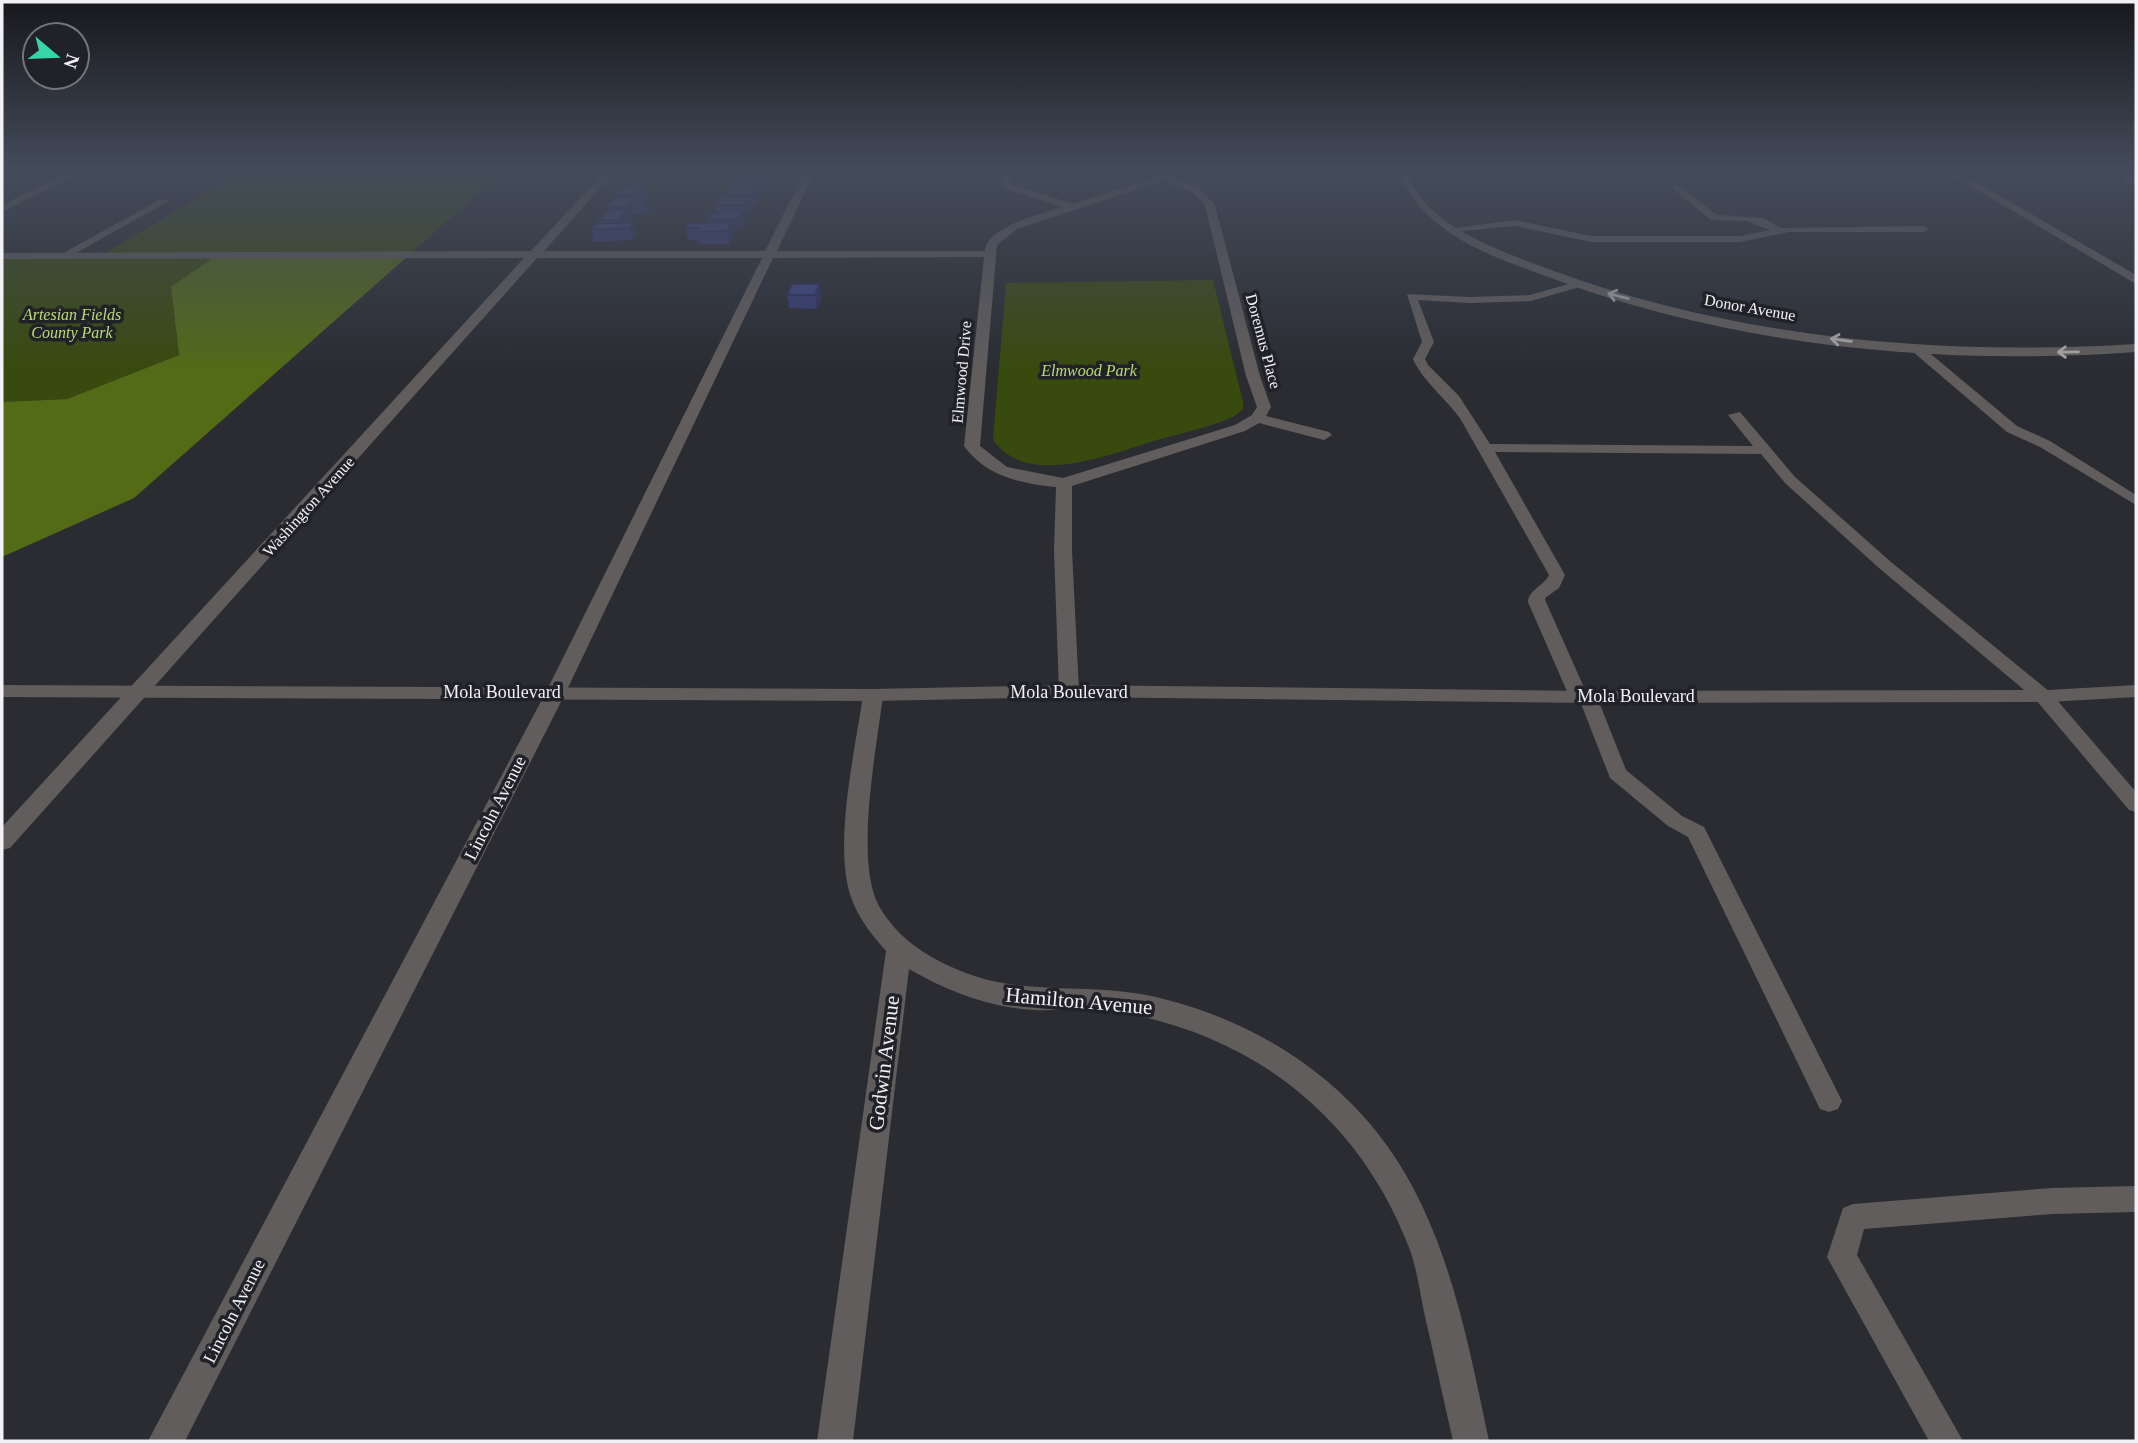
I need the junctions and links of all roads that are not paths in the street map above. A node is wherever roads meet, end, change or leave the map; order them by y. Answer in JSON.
{"nodes":[{"id":1,"x":99,"y":236,"type":"edge"},
{"id":2,"x":551,"y":236,"type":"edge"},
{"id":3,"x":778,"y":236,"type":"edge"},
{"id":4,"x":1001,"y":236,"type":"edge"},
{"id":5,"x":1218,"y":236,"type":"edge"},
{"id":6,"x":1467,"y":236,"type":"edge"},
{"id":7,"x":1578,"y":236,"type":"edge"},
{"id":8,"x":1753,"y":236,"type":"edge"},
{"id":9,"x":2063,"y":236,"type":"edge"},
{"id":10,"x":769,"y":254,"type":"junction"},
{"id":11,"x":990,"y":254,"type":"junction"},
{"id":12,"x":534,"y":255,"type":"junction"},
{"id":13,"x":2,"y":256,"type":"edge"},
{"id":14,"x":63,"y":256,"type":"junction"},
{"id":15,"x":2136,"y":279,"type":"edge"},
{"id":16,"x":1579,"y":284,"type":"junction"},
{"id":17,"x":1916,"y":348,"type":"junction"},
{"id":18,"x":2136,"y":348,"type":"edge"},
{"id":19,"x":1735,"y":415,"type":"dead end"},
{"id":20,"x":1256,"y":418,"type":"junction"},
{"id":21,"x":1324,"y":435,"type":"dead end"},
{"id":22,"x":1488,"y":448,"type":"junction"},
{"id":23,"x":1765,"y":450,"type":"junction"},
{"id":24,"x":1064,"y":483,"type":"junction"},
{"id":25,"x":2136,"y":500,"type":"edge"},
{"id":26,"x":2,"y":691,"type":"edge"},
{"id":27,"x":142,"y":691,"type":"junction"},
{"id":28,"x":1069,"y":691,"type":"junction"},
{"id":29,"x":2136,"y":691,"type":"edge"},
{"id":30,"x":556,"y":692,"type":"junction"},
{"id":31,"x":873,"y":695,"type":"junction"},
{"id":32,"x":2043,"y":696,"type":"junction"},
{"id":33,"x":1583,"y":697,"type":"junction"},
{"id":34,"x":2136,"y":805,"type":"edge"},
{"id":35,"x":2,"y":842,"type":"edge"},
{"id":36,"x":899,"y":949,"type":"junction"},
{"id":37,"x":1829,"y":1101,"type":"dead end"},
{"id":38,"x":2136,"y":1199,"type":"edge"},
{"id":39,"x":166,"y":1441,"type":"edge"},
{"id":40,"x":835,"y":1441,"type":"edge"},
{"id":41,"x":1471,"y":1441,"type":"edge"},
{"id":42,"x":1947,"y":1441,"type":"edge"}],
"edges":[{"from":1,"to":14,"type":"lane"},
{"from":2,"to":12,"type":"street","name":"Washington Avenue"},
{"from":3,"to":10,"type":"street","name":"Lincoln Avenue"},
{"from":4,"to":11,"type":"street"},
{"from":5,"to":20,"type":"street","name":"Doremus Place"},
{"from":6,"to":16,"type":"street","name":"Donor Avenue"},
{"from":7,"to":8,"type":"lane"},
{"from":9,"to":15,"type":"street"},
{"from":10,"to":11,"type":"street"},
{"from":10,"to":12,"type":"street"},
{"from":10,"to":30,"type":"street","name":"Lincoln Avenue"},
{"from":11,"to":24,"type":"street","name":"Elmwood Drive"},
{"from":12,"to":14,"type":"street"},
{"from":12,"to":27,"type":"street","name":"Washington Avenue"},
{"from":13,"to":14,"type":"street"},
{"from":17,"to":16,"type":"street","name":"Donor Avenue","one_way":true},
{"from":16,"to":22,"type":"lane"},
{"from":18,"to":17,"type":"street","name":"Donor Avenue","one_way":true},
{"from":17,"to":25,"type":"lane"},
{"from":19,"to":23,"type":"lane"},
{"from":20,"to":21,"type":"street"},
{"from":20,"to":24,"type":"street"},
{"from":22,"to":23,"type":"lane"},
{"from":22,"to":33,"type":"lane"},
{"from":23,"to":32,"type":"lane"},
{"from":24,"to":28,"type":"street"},
{"from":26,"to":27,"type":"street","name":"Mola Boulevard"},
{"from":27,"to":30,"type":"street","name":"Mola Boulevard"},
{"from":27,"to":35,"type":"street","name":"Washington Avenue"},
{"from":28,"to":31,"type":"street","name":"Mola Boulevard"},
{"from":28,"to":33,"type":"street","name":"Mola Boulevard"},
{"from":29,"to":32,"type":"street","name":"Mola Boulevard"},
{"from":30,"to":31,"type":"street","name":"Mola Boulevard"},
{"from":30,"to":39,"type":"street","name":"Lincoln Avenue"},
{"from":31,"to":36,"type":"street"},
{"from":32,"to":33,"type":"street","name":"Mola Boulevard"},
{"from":32,"to":34,"type":"lane"},
{"from":33,"to":37,"type":"lane"},
{"from":36,"to":40,"type":"street","name":"Godwin Avenue"},
{"from":36,"to":41,"type":"street","name":"Hamilton Avenue"},
{"from":38,"to":42,"type":"lane"}]}
